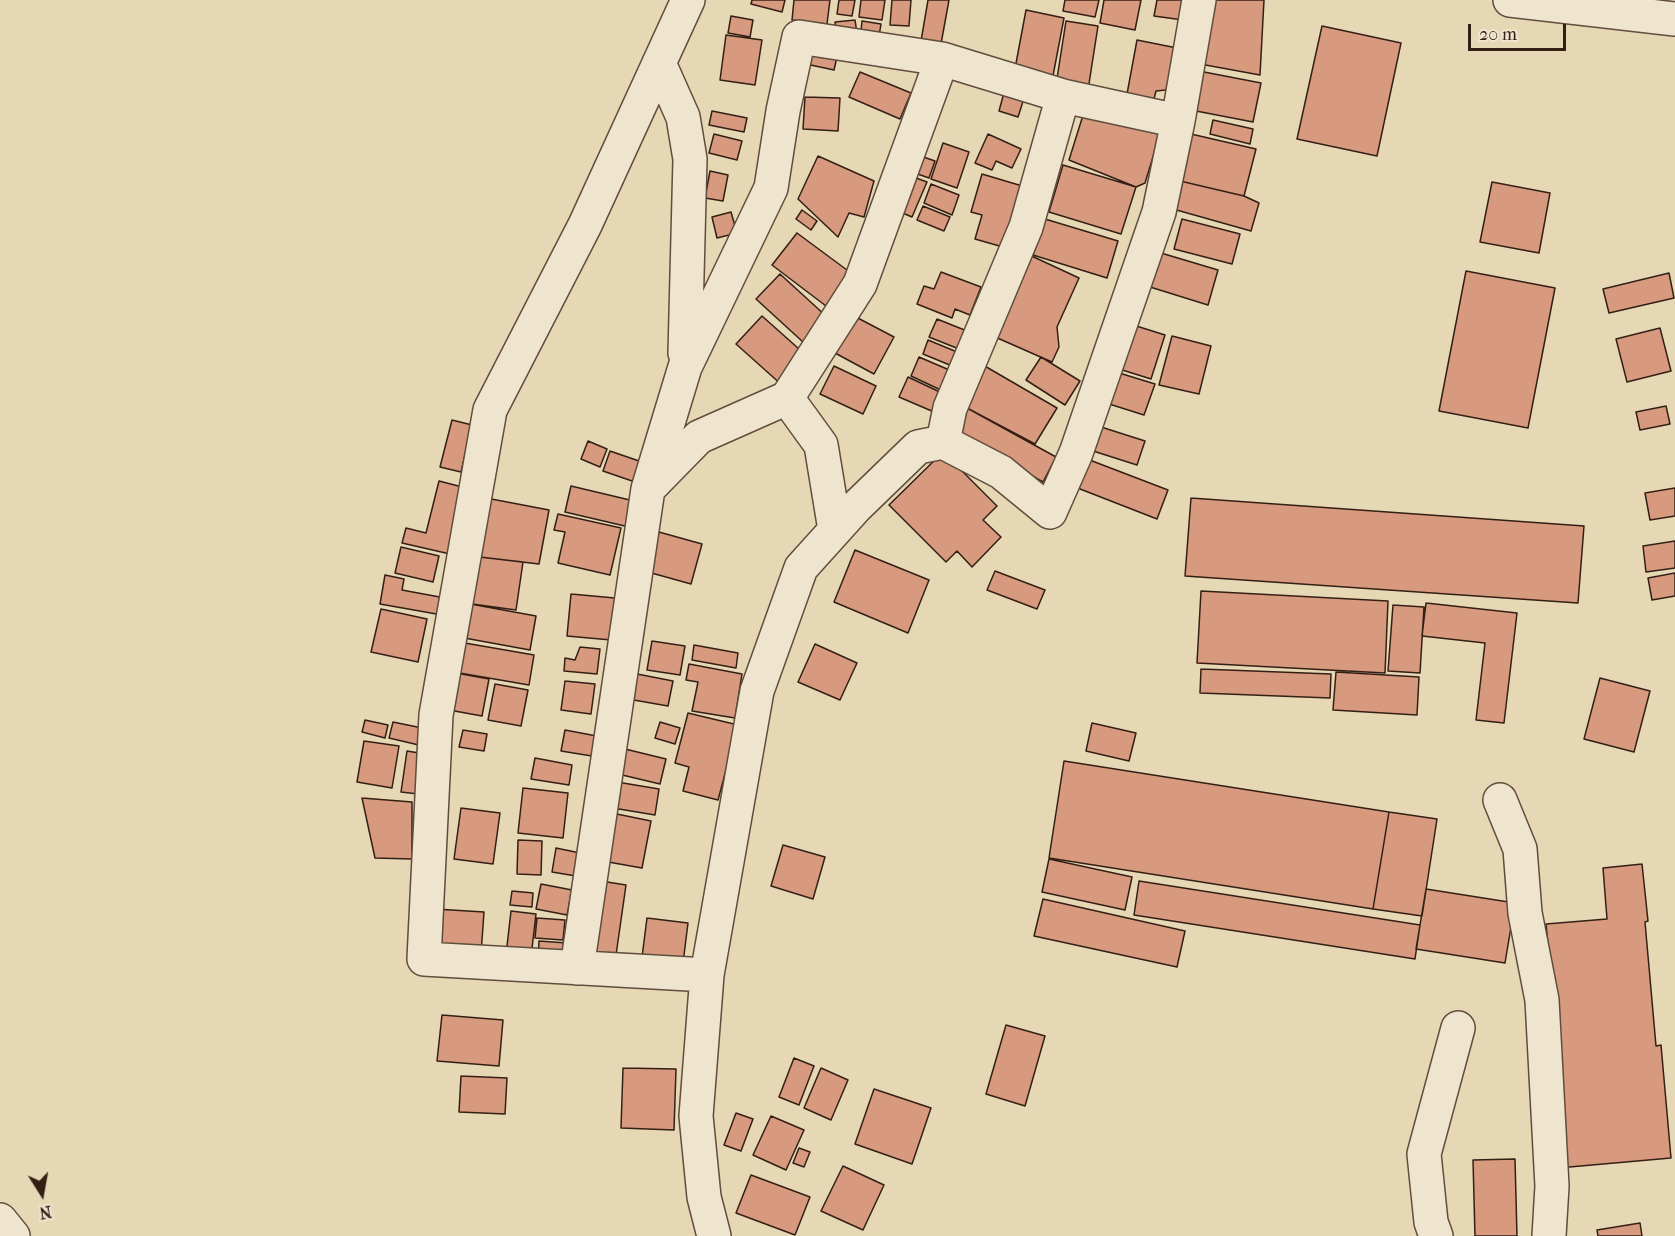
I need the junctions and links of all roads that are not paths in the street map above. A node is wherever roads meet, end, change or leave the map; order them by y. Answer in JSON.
{"nodes":[{"id":1,"x":688,"y":0,"type":"edge"},
{"id":2,"x":1199,"y":0,"type":"edge"},
{"id":3,"x":1510,"y":0,"type":"edge"},
{"id":4,"x":1675,"y":19,"type":"edge"},
{"id":5,"x":942,"y":58,"type":"junction"},
{"id":6,"x":659,"y":63,"type":"junction"},
{"id":7,"x":1063,"y":96,"type":"junction"},
{"id":8,"x":1178,"y":122,"type":"junction"},
{"id":9,"x":685,"y":367,"type":"junction"},
{"id":10,"x":787,"y":398,"type":"junction"},
{"id":11,"x":943,"y":442,"type":"junction"},
{"id":12,"x":648,"y":489,"type":"junction"},
{"id":13,"x":836,"y":530,"type":"junction"},
{"id":14,"x":1500,"y":800,"type":"dead end"},
{"id":15,"x":577,"y":968,"type":"junction"},
{"id":16,"x":707,"y":975,"type":"junction"},
{"id":17,"x":1458,"y":1028,"type":"dead end"},
{"id":18,"x":0,"y":1220,"type":"edge"},
{"id":19,"x":13,"y":1236,"type":"edge"},
{"id":20,"x":714,"y":1236,"type":"edge"},
{"id":21,"x":1436,"y":1236,"type":"edge"},
{"id":22,"x":1550,"y":1236,"type":"edge"}],
"edges":[{"from":1,"to":6,"type":"street"},
{"from":2,"to":8,"type":"street"},
{"from":3,"to":4,"type":"street"},
{"from":5,"to":7,"type":"street"},
{"from":5,"to":9,"type":"street"},
{"from":5,"to":10,"type":"street"},
{"from":6,"to":9,"type":"street"},
{"from":6,"to":15,"type":"street"},
{"from":7,"to":8,"type":"street"},
{"from":7,"to":11,"type":"street"},
{"from":8,"to":11,"type":"street"},
{"from":9,"to":12,"type":"street"},
{"from":10,"to":12,"type":"street"},
{"from":10,"to":13,"type":"street"},
{"from":11,"to":13,"type":"street"},
{"from":12,"to":15,"type":"street"},
{"from":13,"to":16,"type":"street"},
{"from":14,"to":22,"type":"street"},
{"from":15,"to":16,"type":"street"},
{"from":16,"to":20,"type":"street"},
{"from":17,"to":21,"type":"street"},
{"from":18,"to":19,"type":"street"}]}
